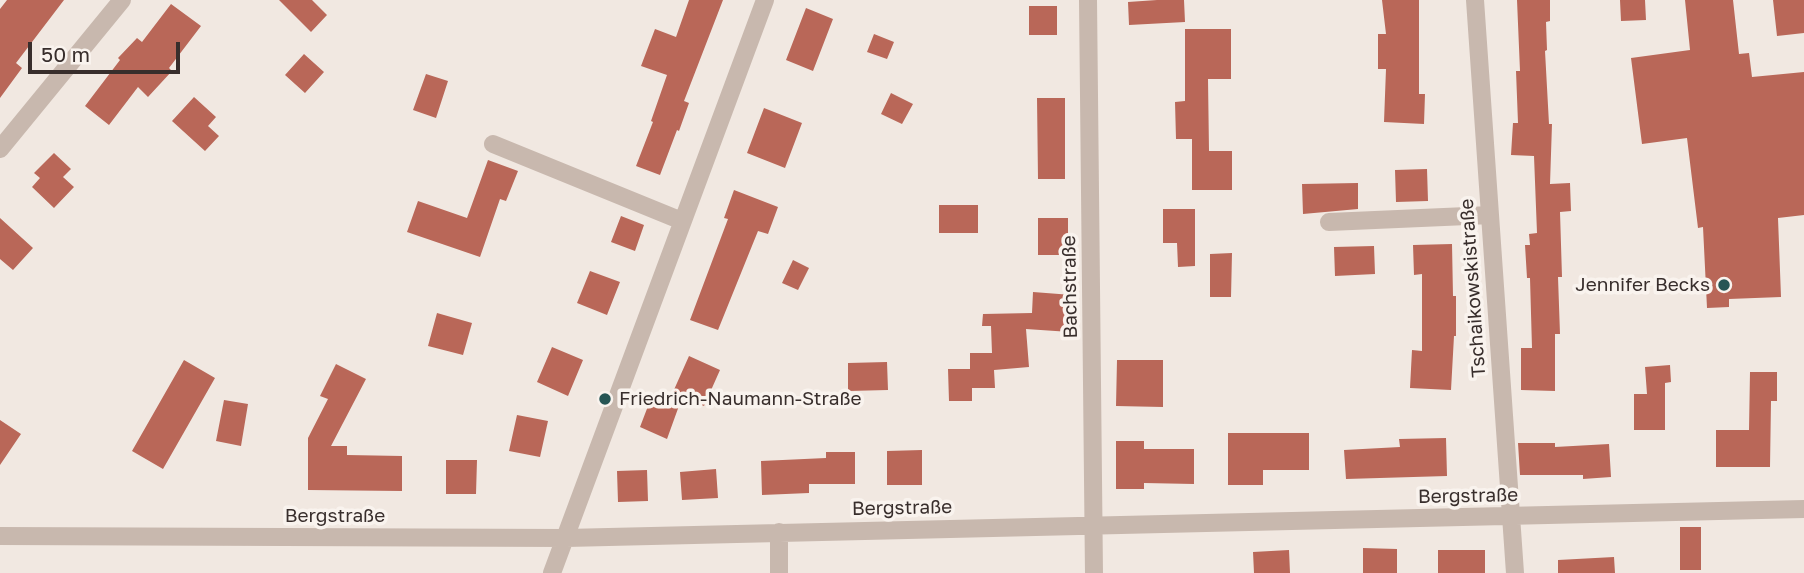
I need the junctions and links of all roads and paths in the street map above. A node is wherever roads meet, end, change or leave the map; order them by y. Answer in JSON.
{"nodes":[{"id":1,"x":122,"y":0,"type":"edge"},
{"id":2,"x":765,"y":0,"type":"edge"},
{"id":3,"x":1088,"y":0,"type":"edge"},
{"id":4,"x":1475,"y":0,"type":"edge"},
{"id":5,"x":493,"y":144,"type":"dead end"},
{"id":6,"x":0,"y":149,"type":"edge"},
{"id":7,"x":1490,"y":215,"type":"junction"},
{"id":8,"x":682,"y":221,"type":"junction"},
{"id":9,"x":1329,"y":222,"type":"dead end"},
{"id":10,"x":1804,"y":509,"type":"edge"},
{"id":11,"x":1510,"y":516,"type":"junction"},
{"id":12,"x":1093,"y":525,"type":"junction"},
{"id":13,"x":779,"y":533,"type":"junction"},
{"id":14,"x":0,"y":536,"type":"edge"},
{"id":15,"x":566,"y":538,"type":"junction"},
{"id":16,"x":552,"y":573,"type":"edge"},
{"id":17,"x":779,"y":573,"type":"edge"},
{"id":18,"x":1094,"y":573,"type":"edge"},
{"id":19,"x":1515,"y":573,"type":"edge"}],
"edges":[{"from":1,"to":6,"type":"street"},
{"from":2,"to":8,"type":"street"},
{"from":3,"to":12,"type":"street","name":"Bachstraße"},
{"from":4,"to":7,"type":"street","name":"Tschaikowskistraße"},
{"from":5,"to":8,"type":"street"},
{"from":7,"to":9,"type":"street"},
{"from":7,"to":11,"type":"street","name":"Tschaikowskistraße"},
{"from":8,"to":15,"type":"street"},
{"from":10,"to":11,"type":"street","name":"Bergstraße"},
{"from":11,"to":12,"type":"street","name":"Bergstraße"},
{"from":11,"to":19,"type":"street","name":"Tschaikowskistraße"},
{"from":12,"to":13,"type":"street","name":"Bergstraße"},
{"from":12,"to":18,"type":"street","name":"Bachstraße"},
{"from":13,"to":15,"type":"street","name":"Bergstraße"},
{"from":13,"to":17,"type":"street"},
{"from":14,"to":15,"type":"street","name":"Bergstraße"},
{"from":15,"to":16,"type":"street"}]}
